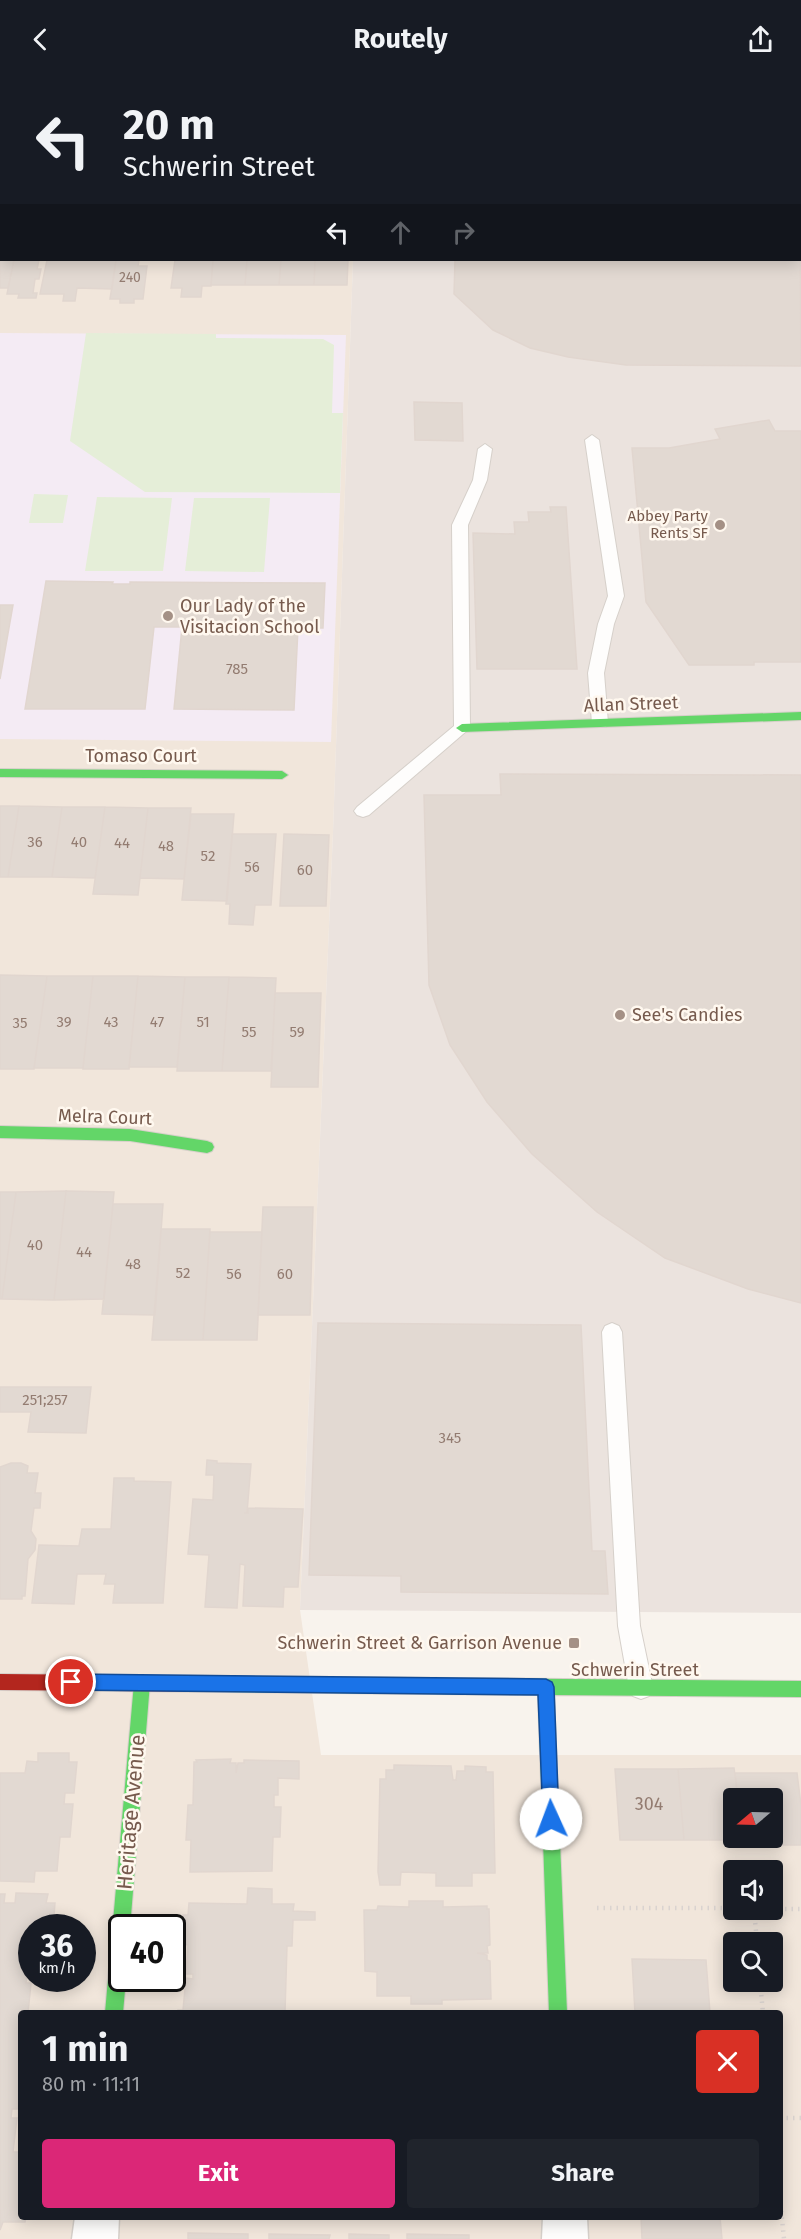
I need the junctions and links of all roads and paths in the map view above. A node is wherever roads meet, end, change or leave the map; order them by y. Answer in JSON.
{"nodes":[{"id":1,"x":592,"y":441,"type":"dead end"},
{"id":2,"x":485,"y":449,"type":"dead end"},
{"id":3,"x":801,"y":716,"type":"edge"},
{"id":4,"x":600,"y":723,"type":"junction"},
{"id":5,"x":462,"y":728,"type":"junction"},
{"id":6,"x":0,"y":773,"type":"edge"},
{"id":7,"x":282,"y":775,"type":"dead end"},
{"id":8,"x":363,"y":811,"type":"dead end"},
{"id":9,"x":0,"y":1132,"type":"edge"},
{"id":10,"x":207,"y":1147,"type":"dead end"},
{"id":11,"x":612,"y":1332,"type":"dead end"},
{"id":12,"x":0,"y":1682,"type":"edge"},
{"id":13,"x":142,"y":1683,"type":"junction"},
{"id":14,"x":546,"y":1687,"type":"junction"},
{"id":15,"x":641,"y":1688,"type":"junction"},
{"id":16,"x":801,"y":1689,"type":"edge"},
{"id":17,"x":554,"y":1907,"type":"junction"},
{"id":18,"x":723,"y":1908,"type":"edge"},
{"id":19,"x":783,"y":1909,"type":"edge"},
{"id":20,"x":801,"y":1909,"type":"edge"},
{"id":21,"x":761,"y":1992,"type":"edge"},
{"id":22,"x":114,"y":2010,"type":"edge"},
{"id":23,"x":558,"y":2010,"type":"edge"},
{"id":24,"x":763,"y":2010,"type":"edge"},
{"id":25,"x":783,"y":2118,"type":"edge"},
{"id":26,"x":801,"y":2118,"type":"edge"},
{"id":27,"x":97,"y":2220,"type":"edge"},
{"id":28,"x":565,"y":2220,"type":"edge"},
{"id":29,"x":782,"y":2220,"type":"edge"},
{"id":30,"x":95,"y":2239,"type":"edge"},
{"id":31,"x":565,"y":2239,"type":"edge"},
{"id":32,"x":784,"y":2239,"type":"edge"}],
"edges":[{"from":1,"to":4,"type":"lane"},
{"from":2,"to":5,"type":"lane"},
{"from":3,"to":4,"type":"street","name":"Allan Street"},
{"from":4,"to":5,"type":"street","name":"Allan Street"},
{"from":5,"to":8,"type":"lane"},
{"from":6,"to":7,"type":"street","name":"Tomaso Court"},
{"from":9,"to":10,"type":"street","name":"Melra Court"},
{"from":11,"to":15,"type":"lane"},
{"from":12,"to":13,"type":"street","name":"Schwerin Street"},
{"from":13,"to":14,"type":"street","name":"Schwerin Street"},
{"from":13,"to":22,"type":"street","name":"Heritage Avenue"},
{"from":14,"to":15,"type":"street","name":"Schwerin Street"},
{"from":14,"to":17,"type":"street"},
{"from":15,"to":16,"type":"street","name":"Schwerin Street"},
{"from":17,"to":18,"type":"path"},
{"from":17,"to":23,"type":"street"},
{"from":19,"to":20,"type":"path"},
{"from":21,"to":24,"type":"path"},
{"from":25,"to":26,"type":"path"},
{"from":27,"to":30,"type":"street"},
{"from":28,"to":31,"type":"street"},
{"from":29,"to":32,"type":"path"}]}
